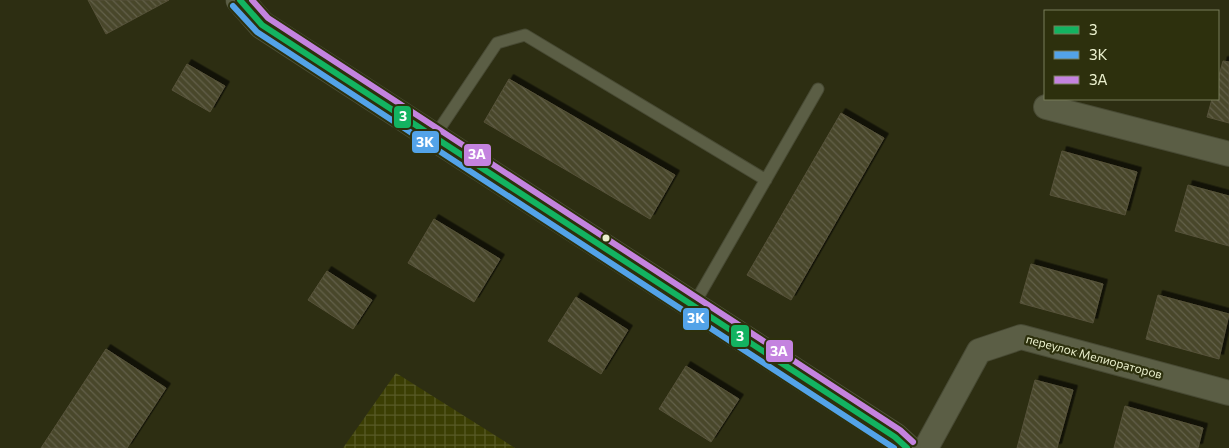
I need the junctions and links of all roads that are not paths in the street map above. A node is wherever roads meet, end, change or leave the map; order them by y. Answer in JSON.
{"nodes":[{"id":1,"x":244,"y":1,"type":"edge"},
{"id":2,"x":818,"y":89,"type":"dead end"},
{"id":3,"x":1046,"y":107,"type":"dead end"},
{"id":4,"x":434,"y":137,"type":"junction"},
{"id":5,"x":1229,"y":154,"type":"edge"},
{"id":6,"x":766,"y":180,"type":"junction"},
{"id":7,"x":693,"y":306,"type":"junction"},
{"id":8,"x":1229,"y":393,"type":"edge"},
{"id":9,"x":907,"y":448,"type":"edge"},
{"id":10,"x":926,"y":448,"type":"edge"}],
"edges":[{"from":1,"to":4,"type":"street"},
{"from":2,"to":6,"type":"lane"},
{"from":3,"to":5,"type":"street"},
{"from":4,"to":6,"type":"lane"},
{"from":4,"to":7,"type":"street"},
{"from":6,"to":7,"type":"lane"},
{"from":7,"to":9,"type":"street"},
{"from":8,"to":10,"type":"street","name":"переулок Мелиораторов"}]}
